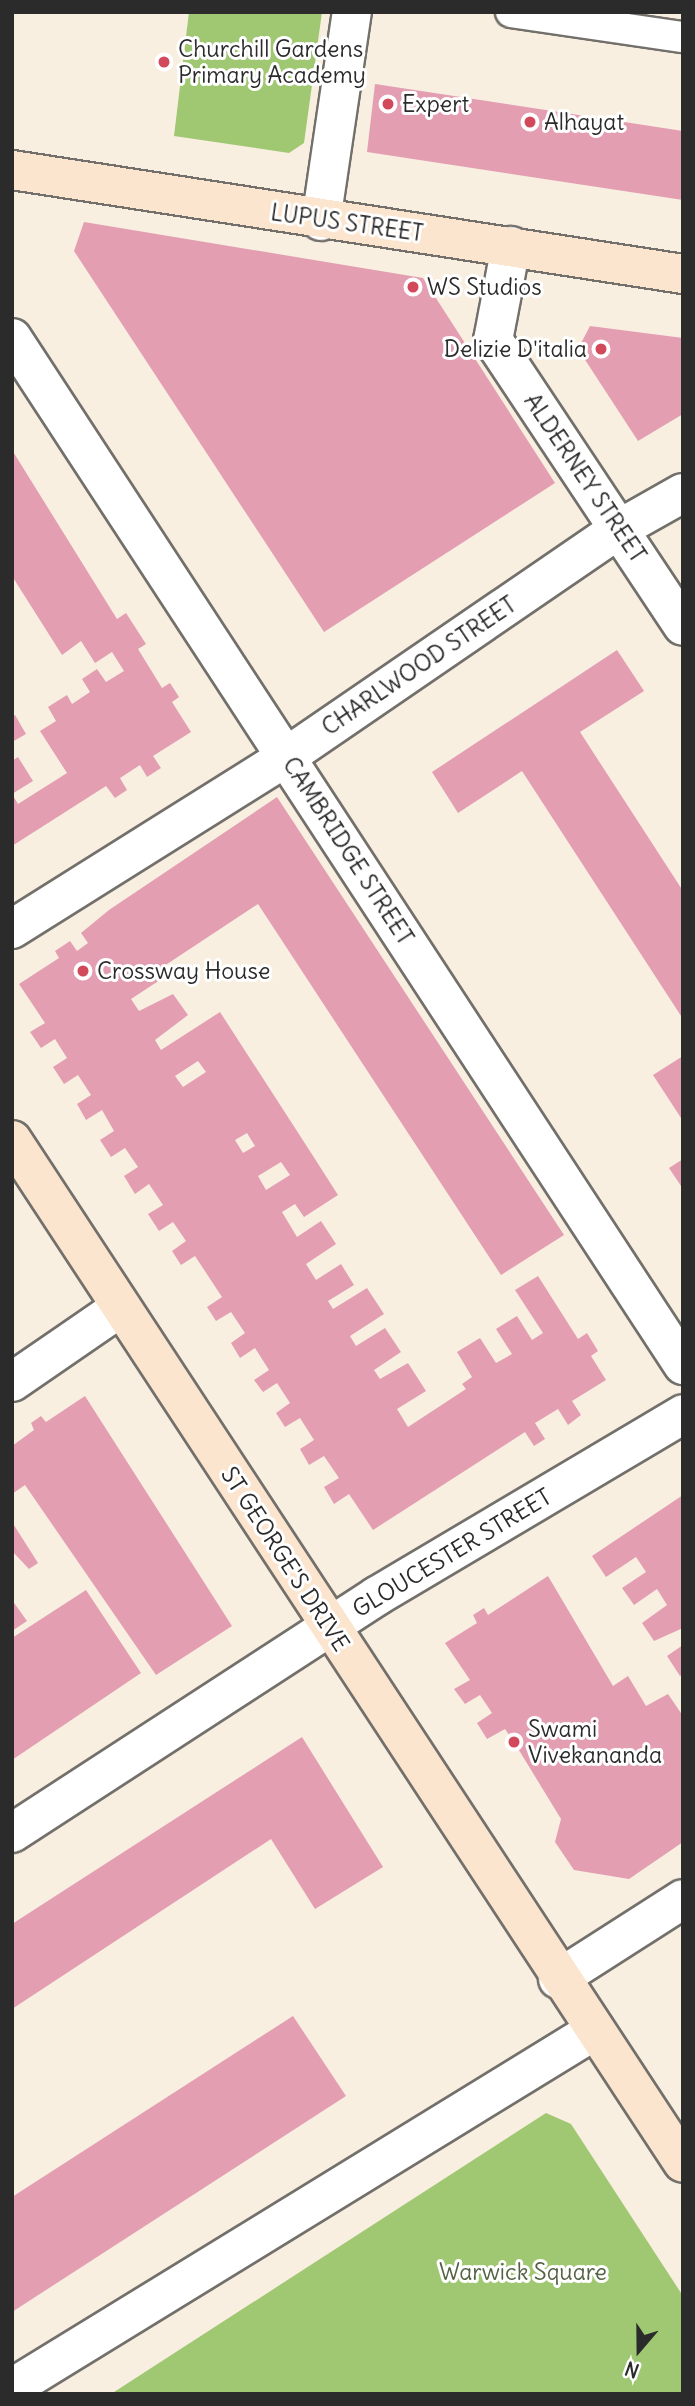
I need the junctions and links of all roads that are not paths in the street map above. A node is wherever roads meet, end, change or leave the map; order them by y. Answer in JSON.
{"nodes":[{"id":1,"x":352,"y":12,"type":"edge"},
{"id":2,"x":511,"y":12,"type":"edge"},
{"id":3,"x":683,"y":37,"type":"edge"},
{"id":4,"x":12,"y":170,"type":"edge"},
{"id":5,"x":321,"y":221,"type":"junction"},
{"id":6,"x":511,"y":246,"type":"junction"},
{"id":7,"x":683,"y":274,"type":"edge"},
{"id":8,"x":12,"y":338,"type":"edge"},
{"id":9,"x":683,"y":493,"type":"edge"},
{"id":10,"x":619,"y":528,"type":"junction"},
{"id":11,"x":683,"y":626,"type":"edge"},
{"id":12,"x":286,"y":757,"type":"junction"},
{"id":13,"x":12,"y":929,"type":"edge"},
{"id":14,"x":12,"y":1140,"type":"edge"},
{"id":15,"x":121,"y":1307,"type":"junction"},
{"id":16,"x":683,"y":1365,"type":"edge"},
{"id":17,"x":12,"y":1382,"type":"edge"},
{"id":18,"x":683,"y":1414,"type":"edge"},
{"id":19,"x":330,"y":1628,"type":"junction"},
{"id":20,"x":12,"y":1833,"type":"edge"},
{"id":21,"x":683,"y":1899,"type":"edge"},
{"id":22,"x":558,"y":1979,"type":"junction"},
{"id":23,"x":592,"y":2032,"type":"junction"},
{"id":24,"x":683,"y":2163,"type":"edge"},
{"id":25,"x":12,"y":2388,"type":"edge"}],
"edges":[{"from":1,"to":5,"type":"street"},
{"from":2,"to":3,"type":"lane"},
{"from":4,"to":5,"type":"street","name":"LUPUS STREET"},
{"from":5,"to":6,"type":"street","name":"LUPUS STREET"},
{"from":6,"to":7,"type":"street","name":"LUPUS STREET"},
{"from":6,"to":10,"type":"street","name":"ALDERNEY STREET"},
{"from":8,"to":12,"type":"street","name":"CAMBRIDGE STREET"},
{"from":9,"to":10,"type":"street","name":"CHARLWOOD STREET"},
{"from":10,"to":11,"type":"street","name":"ALDERNEY STREET"},
{"from":10,"to":12,"type":"street","name":"CHARLWOOD STREET"},
{"from":12,"to":13,"type":"street","name":"CHARLWOOD STREET"},
{"from":12,"to":16,"type":"street","name":"CAMBRIDGE STREET"},
{"from":14,"to":15,"type":"street","name":"ST GEORGE'S DRIVE"},
{"from":15,"to":17,"type":"street"},
{"from":15,"to":19,"type":"street","name":"ST GEORGE'S DRIVE"},
{"from":18,"to":19,"type":"street","name":"GLOUCESTER STREET"},
{"from":19,"to":20,"type":"street","name":"GLOUCESTER STREET"},
{"from":19,"to":22,"type":"street","name":"ST GEORGE'S DRIVE"},
{"from":21,"to":22,"type":"street"},
{"from":22,"to":23,"type":"street"},
{"from":23,"to":24,"type":"street"},
{"from":23,"to":25,"type":"street"}]}
